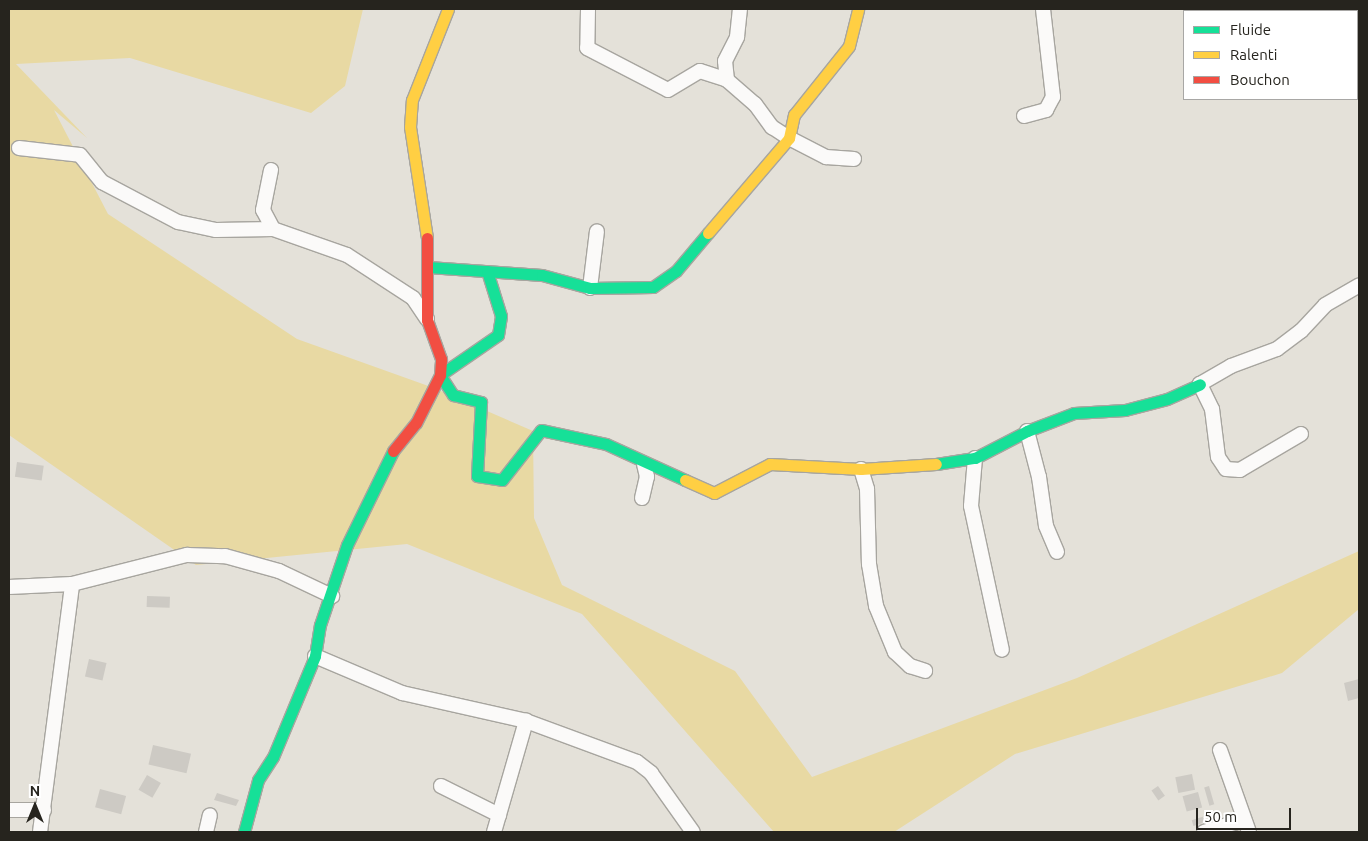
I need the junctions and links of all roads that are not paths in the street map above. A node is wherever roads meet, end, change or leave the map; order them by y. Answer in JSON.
{"nodes":[{"id":1,"x":448,"y":9,"type":"edge"},
{"id":2,"x":588,"y":9,"type":"edge"},
{"id":3,"x":740,"y":9,"type":"edge"},
{"id":4,"x":858,"y":9,"type":"edge"},
{"id":5,"x":1043,"y":9,"type":"edge"},
{"id":6,"x":727,"y":80,"type":"junction"},
{"id":7,"x":1024,"y":116,"type":"dead end"},
{"id":8,"x":789,"y":138,"type":"junction"},
{"id":9,"x":18,"y":148,"type":"dead end"},
{"id":10,"x":854,"y":159,"type":"dead end"},
{"id":11,"x":271,"y":170,"type":"dead end"},
{"id":12,"x":272,"y":229,"type":"junction"},
{"id":13,"x":597,"y":231,"type":"dead end"},
{"id":14,"x":428,"y":268,"type":"junction"},
{"id":15,"x":487,"y":271,"type":"junction"},
{"id":16,"x":1359,"y":285,"type":"edge"},
{"id":17,"x":590,"y":288,"type":"junction"},
{"id":18,"x":427,"y":320,"type":"junction"},
{"id":19,"x":440,"y":376,"type":"junction"},
{"id":20,"x":1200,"y":384,"type":"junction"},
{"id":21,"x":1027,"y":431,"type":"junction"},
{"id":22,"x":1302,"y":434,"type":"dead end"},
{"id":23,"x":975,"y":458,"type":"junction"},
{"id":24,"x":644,"y":464,"type":"junction"},
{"id":25,"x":861,"y":469,"type":"junction"},
{"id":26,"x":642,"y":498,"type":"dead end"},
{"id":27,"x":1057,"y":552,"type":"dead end"},
{"id":28,"x":72,"y":584,"type":"junction"},
{"id":29,"x":9,"y":587,"type":"edge"},
{"id":30,"x":332,"y":596,"type":"junction"},
{"id":31,"x":1002,"y":650,"type":"dead end"},
{"id":32,"x":315,"y":656,"type":"junction"},
{"id":33,"x":925,"y":671,"type":"dead end"},
{"id":34,"x":526,"y":721,"type":"junction"},
{"id":35,"x":1220,"y":750,"type":"dead end"},
{"id":36,"x":441,"y":786,"type":"dead end"},
{"id":37,"x":9,"y":810,"type":"edge"},
{"id":38,"x":43,"y":810,"type":"junction"},
{"id":39,"x":210,"y":814,"type":"dead end"},
{"id":40,"x":499,"y":815,"type":"junction"},
{"id":41,"x":1247,"y":826,"type":"edge"},
{"id":42,"x":40,"y":832,"type":"edge"},
{"id":43,"x":206,"y":832,"type":"edge"},
{"id":44,"x":244,"y":832,"type":"edge"},
{"id":45,"x":494,"y":832,"type":"edge"},
{"id":46,"x":693,"y":832,"type":"edge"},
{"id":47,"x":1204,"y":832,"type":"edge"}],
"edges":[{"from":1,"to":14,"type":"street"},
{"from":2,"to":6,"type":"street"},
{"from":3,"to":6,"type":"street"},
{"from":4,"to":8,"type":"street"},
{"from":5,"to":7,"type":"street"},
{"from":6,"to":8,"type":"street"},
{"from":8,"to":10,"type":"street"},
{"from":8,"to":17,"type":"street"},
{"from":9,"to":12,"type":"street"},
{"from":11,"to":12,"type":"street"},
{"from":12,"to":18,"type":"street"},
{"from":13,"to":17,"type":"street"},
{"from":14,"to":15,"type":"street"},
{"from":14,"to":18,"type":"street"},
{"from":15,"to":17,"type":"street"},
{"from":15,"to":19,"type":"street"},
{"from":16,"to":20,"type":"street"},
{"from":18,"to":19,"type":"street"},
{"from":19,"to":24,"type":"street"},
{"from":19,"to":30,"type":"street"},
{"from":20,"to":21,"type":"street"},
{"from":20,"to":22,"type":"street"},
{"from":21,"to":23,"type":"street"},
{"from":21,"to":27,"type":"street"},
{"from":23,"to":25,"type":"street"},
{"from":23,"to":31,"type":"street"},
{"from":24,"to":25,"type":"street"},
{"from":24,"to":26,"type":"street"},
{"from":25,"to":33,"type":"street"},
{"from":28,"to":29,"type":"street"},
{"from":28,"to":30,"type":"street"},
{"from":28,"to":38,"type":"street"},
{"from":30,"to":32,"type":"street"},
{"from":32,"to":34,"type":"street"},
{"from":32,"to":44,"type":"street"},
{"from":34,"to":40,"type":"street"},
{"from":34,"to":46,"type":"street"},
{"from":35,"to":41,"type":"street"},
{"from":36,"to":40,"type":"street"},
{"from":37,"to":38,"type":"street"},
{"from":38,"to":42,"type":"street"},
{"from":39,"to":43,"type":"street"},
{"from":40,"to":45,"type":"street"},
{"from":41,"to":47,"type":"street"}]}
